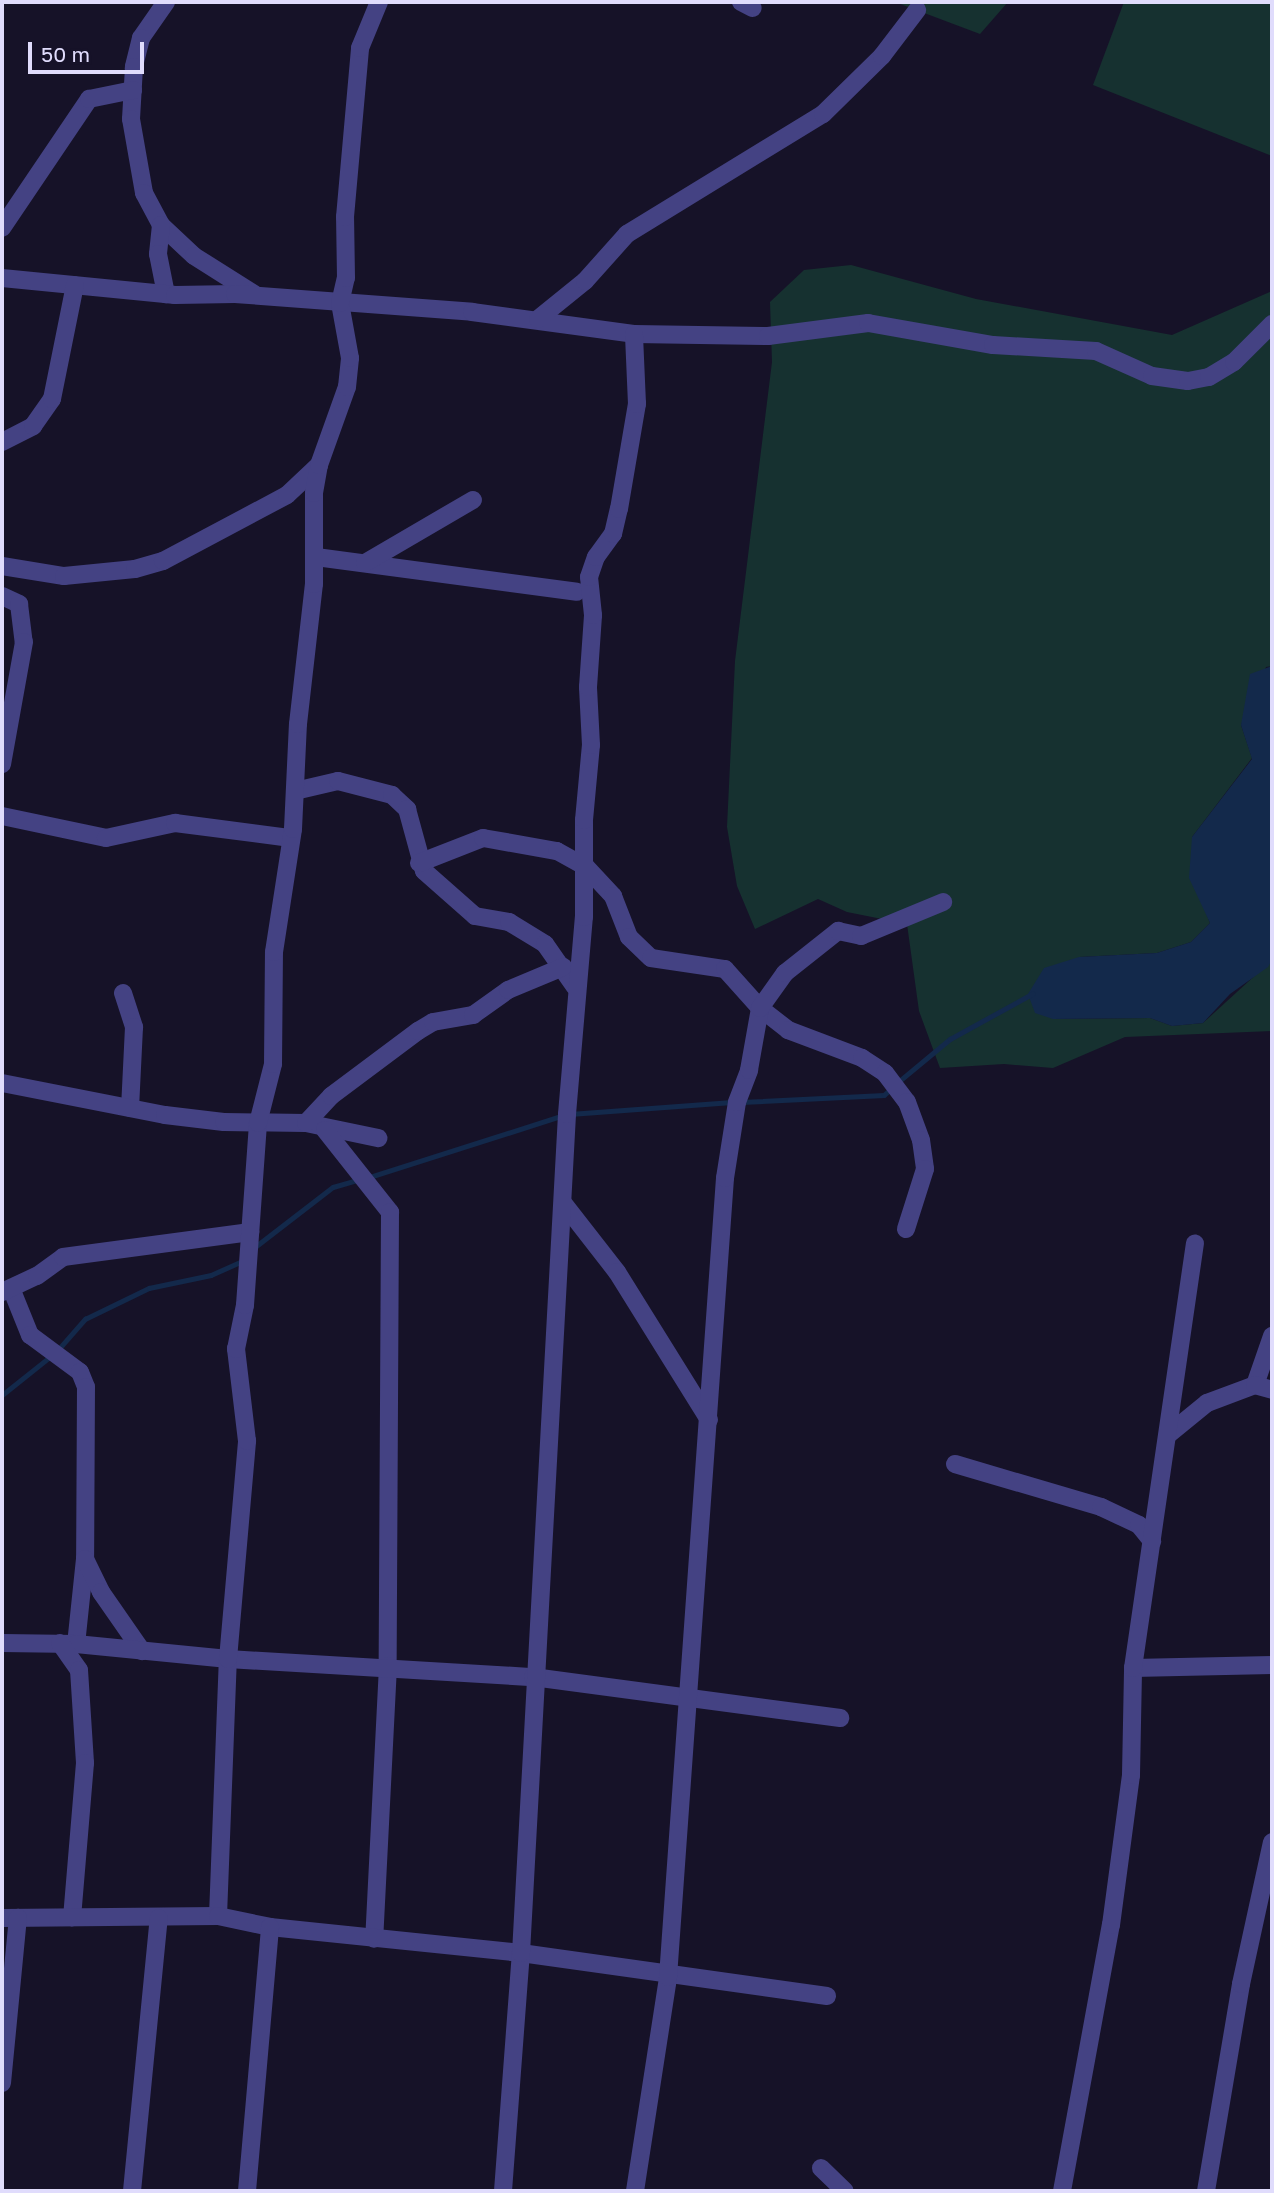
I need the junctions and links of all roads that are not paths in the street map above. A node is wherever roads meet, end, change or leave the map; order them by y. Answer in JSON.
{"nodes":[{"id":1,"x":166,"y":2,"type":"edge"},
{"id":2,"x":379,"y":2,"type":"edge"},
{"id":3,"x":917,"y":10,"type":"dead end"},
{"id":4,"x":133,"y":89,"type":"junction"},
{"id":5,"x":161,"y":225,"type":"junction"},
{"id":6,"x":2,"y":228,"type":"edge"},
{"id":7,"x":2,"y":278,"type":"edge"},
{"id":8,"x":75,"y":285,"type":"junction"},
{"id":9,"x":166,"y":294,"type":"junction"},
{"id":10,"x":257,"y":296,"type":"junction"},
{"id":11,"x":340,"y":303,"type":"junction"},
{"id":12,"x":538,"y":319,"type":"junction"},
{"id":13,"x":1272,"y":324,"type":"edge"},
{"id":14,"x":634,"y":334,"type":"junction"},
{"id":15,"x":2,"y":442,"type":"edge"},
{"id":16,"x":319,"y":465,"type":"junction"},
{"id":17,"x":473,"y":500,"type":"dead end"},
{"id":18,"x":316,"y":557,"type":"junction"},
{"id":19,"x":365,"y":563,"type":"junction"},
{"id":20,"x":2,"y":565,"type":"edge"},
{"id":21,"x":577,"y":592,"type":"dead end"},
{"id":22,"x":2,"y":596,"type":"edge"},
{"id":23,"x":2,"y":764,"type":"edge"},
{"id":24,"x":295,"y":791,"type":"junction"},
{"id":25,"x":2,"y":816,"type":"edge"},
{"id":26,"x":291,"y":838,"type":"junction"},
{"id":27,"x":419,"y":863,"type":"junction"},
{"id":28,"x":586,"y":867,"type":"junction"},
{"id":29,"x":943,"y":902,"type":"dead end"},
{"id":30,"x":563,"y":967,"type":"junction"},
{"id":31,"x":575,"y":987,"type":"junction"},
{"id":32,"x":123,"y":993,"type":"dead end"},
{"id":33,"x":760,"y":1008,"type":"junction"},
{"id":34,"x":2,"y":1083,"type":"edge"},
{"id":35,"x":130,"y":1108,"type":"junction"},
{"id":36,"x":258,"y":1123,"type":"junction"},
{"id":37,"x":306,"y":1123,"type":"junction"},
{"id":38,"x":325,"y":1130,"type":"junction"},
{"id":39,"x":379,"y":1138,"type":"dead end"},
{"id":40,"x":564,"y":1204,"type":"junction"},
{"id":41,"x":906,"y":1229,"type":"dead end"},
{"id":42,"x":250,"y":1232,"type":"junction"},
{"id":43,"x":1195,"y":1243,"type":"dead end"},
{"id":44,"x":6,"y":1290,"type":"edge"},
{"id":45,"x":1272,"y":1336,"type":"edge"},
{"id":46,"x":1264,"y":1387,"type":"edge"},
{"id":47,"x":709,"y":1420,"type":"junction"},
{"id":48,"x":1169,"y":1434,"type":"junction"},
{"id":49,"x":955,"y":1464,"type":"dead end"},
{"id":50,"x":1152,"y":1541,"type":"junction"},
{"id":51,"x":85,"y":1559,"type":"junction"},
{"id":52,"x":2,"y":1643,"type":"edge"},
{"id":53,"x":68,"y":1644,"type":"junction"},
{"id":54,"x":142,"y":1651,"type":"junction"},
{"id":55,"x":228,"y":1659,"type":"junction"},
{"id":56,"x":1272,"y":1665,"type":"edge"},
{"id":57,"x":388,"y":1666,"type":"junction"},
{"id":58,"x":1133,"y":1668,"type":"junction"},
{"id":59,"x":533,"y":1677,"type":"junction"},
{"id":60,"x":689,"y":1698,"type":"junction"},
{"id":61,"x":839,"y":1718,"type":"dead end"},
{"id":62,"x":1272,"y":1842,"type":"edge"},
{"id":63,"x":218,"y":1916,"type":"junction"},
{"id":64,"x":72,"y":1917,"type":"junction"},
{"id":65,"x":10,"y":1918,"type":"edge"},
{"id":66,"x":159,"y":1918,"type":"junction"},
{"id":67,"x":270,"y":1927,"type":"junction"},
{"id":68,"x":374,"y":1939,"type":"junction"},
{"id":69,"x":522,"y":1954,"type":"junction"},
{"id":70,"x":668,"y":1977,"type":"junction"},
{"id":71,"x":827,"y":1996,"type":"dead end"},
{"id":72,"x":2,"y":2083,"type":"edge"},
{"id":73,"x":821,"y":2168,"type":"dead end"},
{"id":74,"x":132,"y":2191,"type":"edge"},
{"id":75,"x":247,"y":2191,"type":"edge"},
{"id":76,"x":503,"y":2191,"type":"edge"},
{"id":77,"x":635,"y":2191,"type":"edge"},
{"id":78,"x":845,"y":2191,"type":"edge"},
{"id":79,"x":1062,"y":2191,"type":"edge"},
{"id":80,"x":1206,"y":2191,"type":"edge"}],
"edges":[{"from":1,"to":4,"type":"street"},
{"from":2,"to":11,"type":"street"},
{"from":3,"to":12,"type":"street"},
{"from":4,"to":5,"type":"street"},
{"from":4,"to":6,"type":"street"},
{"from":5,"to":9,"type":"street"},
{"from":5,"to":10,"type":"street"},
{"from":7,"to":8,"type":"street"},
{"from":8,"to":9,"type":"street"},
{"from":8,"to":15,"type":"street"},
{"from":9,"to":10,"type":"street"},
{"from":10,"to":11,"type":"street"},
{"from":11,"to":12,"type":"street"},
{"from":11,"to":16,"type":"street"},
{"from":12,"to":14,"type":"street"},
{"from":13,"to":14,"type":"street"},
{"from":14,"to":28,"type":"street"},
{"from":16,"to":18,"type":"street"},
{"from":16,"to":20,"type":"street"},
{"from":17,"to":19,"type":"street"},
{"from":18,"to":19,"type":"street"},
{"from":18,"to":24,"type":"street"},
{"from":19,"to":21,"type":"street"},
{"from":22,"to":23,"type":"street"},
{"from":24,"to":26,"type":"street"},
{"from":24,"to":27,"type":"street"},
{"from":25,"to":26,"type":"street"},
{"from":26,"to":36,"type":"street"},
{"from":27,"to":28,"type":"street"},
{"from":27,"to":30,"type":"street"},
{"from":28,"to":31,"type":"street"},
{"from":28,"to":33,"type":"street"},
{"from":29,"to":33,"type":"street"},
{"from":30,"to":31,"type":"street"},
{"from":30,"to":37,"type":"street"},
{"from":31,"to":40,"type":"street"},
{"from":32,"to":35,"type":"street"},
{"from":33,"to":41,"type":"street"},
{"from":33,"to":47,"type":"street"},
{"from":34,"to":35,"type":"street"},
{"from":35,"to":36,"type":"street"},
{"from":36,"to":37,"type":"street"},
{"from":36,"to":42,"type":"street"},
{"from":37,"to":38,"type":"street"},
{"from":38,"to":39,"type":"street"},
{"from":38,"to":57,"type":"street"},
{"from":40,"to":47,"type":"street"},
{"from":40,"to":59,"type":"street"},
{"from":42,"to":44,"type":"street"},
{"from":42,"to":55,"type":"street"},
{"from":43,"to":48,"type":"street"},
{"from":44,"to":51,"type":"street"},
{"from":45,"to":46,"type":"street"},
{"from":46,"to":48,"type":"street"},
{"from":47,"to":60,"type":"street"},
{"from":48,"to":50,"type":"street"},
{"from":49,"to":50,"type":"street"},
{"from":50,"to":58,"type":"street"},
{"from":51,"to":53,"type":"street"},
{"from":51,"to":54,"type":"street"},
{"from":52,"to":53,"type":"street"},
{"from":53,"to":54,"type":"street"},
{"from":53,"to":64,"type":"street"},
{"from":54,"to":55,"type":"street"},
{"from":55,"to":57,"type":"street"},
{"from":55,"to":63,"type":"street"},
{"from":56,"to":58,"type":"street"},
{"from":57,"to":59,"type":"street"},
{"from":57,"to":68,"type":"street"},
{"from":58,"to":79,"type":"street"},
{"from":59,"to":60,"type":"street"},
{"from":59,"to":69,"type":"street"},
{"from":60,"to":61,"type":"street"},
{"from":60,"to":70,"type":"street"},
{"from":62,"to":80,"type":"street"},
{"from":63,"to":66,"type":"street"},
{"from":63,"to":67,"type":"street"},
{"from":64,"to":65,"type":"street"},
{"from":64,"to":66,"type":"street"},
{"from":65,"to":72,"type":"street"},
{"from":66,"to":74,"type":"street"},
{"from":67,"to":68,"type":"street"},
{"from":67,"to":75,"type":"street"},
{"from":68,"to":69,"type":"street"},
{"from":69,"to":70,"type":"street"},
{"from":69,"to":76,"type":"street"},
{"from":70,"to":71,"type":"street"},
{"from":70,"to":77,"type":"street"},
{"from":73,"to":78,"type":"street"}]}
